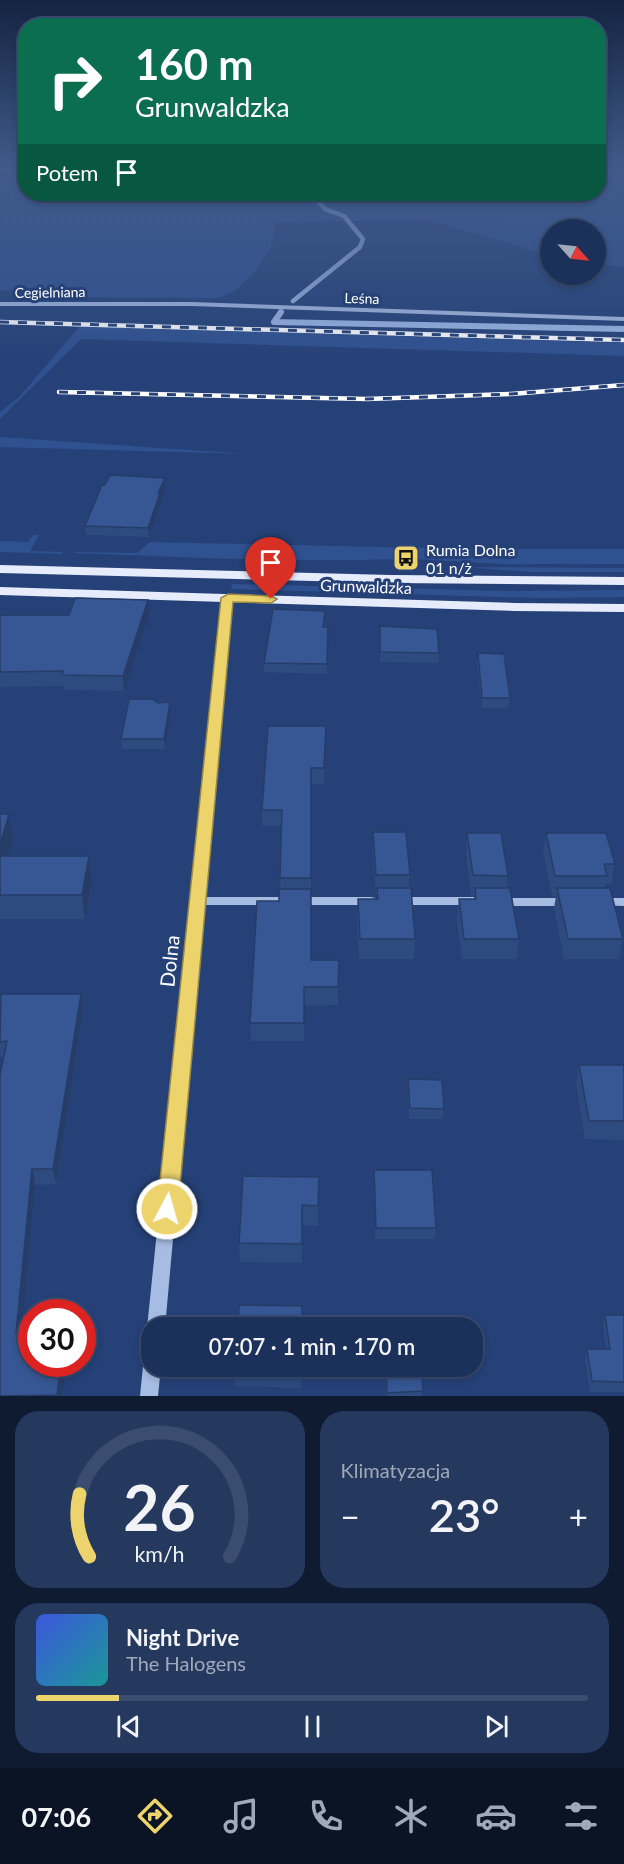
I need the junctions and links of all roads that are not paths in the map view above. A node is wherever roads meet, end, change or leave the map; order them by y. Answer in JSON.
{"nodes":[{"id":1,"x":100,"y":303,"type":"joint"},
{"id":2,"x":0,"y":304,"type":"edge"},
{"id":3,"x":624,"y":319,"type":"edge"},
{"id":4,"x":0,"y":569,"type":"edge"},
{"id":5,"x":624,"y":581,"type":"edge"},
{"id":6,"x":0,"y":591,"type":"edge"},
{"id":7,"x":228,"y":598,"type":"junction"},
{"id":8,"x":624,"y":608,"type":"edge"},
{"id":9,"x":198,"y":901,"type":"junction"},
{"id":10,"x":624,"y":902,"type":"edge"},
{"id":11,"x":157,"y":1317,"type":"edge"},
{"id":12,"x":151,"y":1377,"type":"edge"},
{"id":13,"x":149,"y":1396,"type":"edge"}],
"edges":[{"from":1,"to":2,"type":"street","name":"Cegielniana"},
{"from":1,"to":3,"type":"street","name":"Leśna"},
{"from":4,"to":5,"type":"main road","name":"Grunwaldzka"},
{"from":6,"to":7,"type":"main road","name":"Grunwaldzka"},
{"from":7,"to":8,"type":"main road","name":"Grunwaldzka"},
{"from":7,"to":9,"type":"street","name":"Dolna"},
{"from":9,"to":10,"type":"street"},
{"from":9,"to":11,"type":"street","name":"Dolna"},
{"from":12,"to":13,"type":"street"}]}
